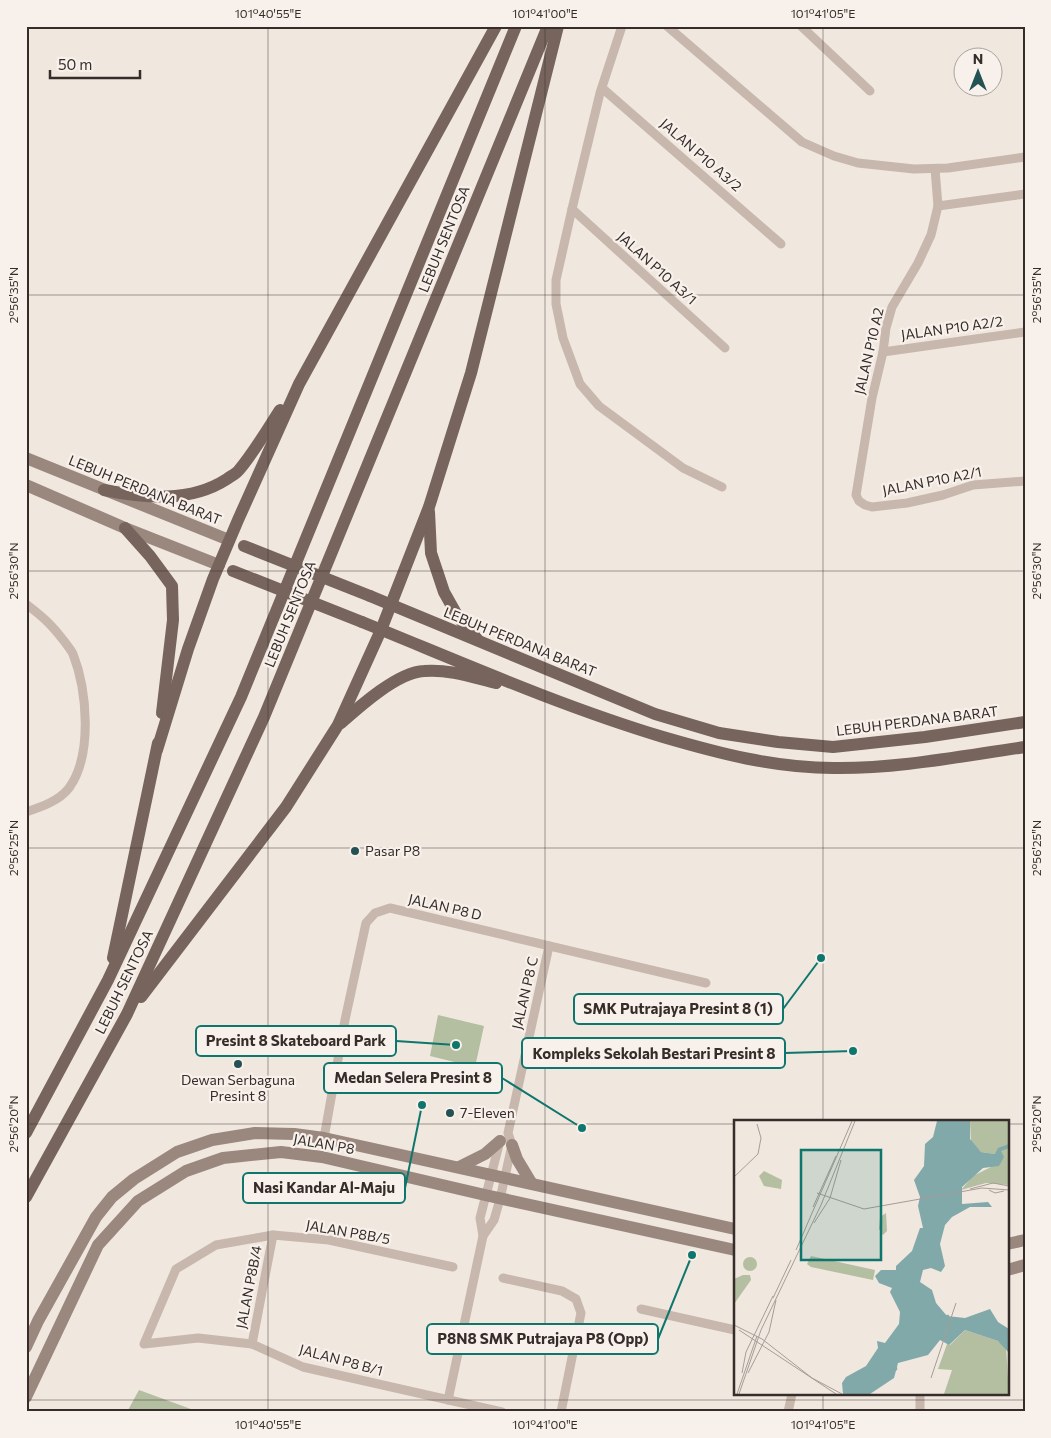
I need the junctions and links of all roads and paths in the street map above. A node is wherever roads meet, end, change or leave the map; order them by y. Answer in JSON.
{"nodes":[{"id":1,"x":496,"y":26,"type":"edge"},
{"id":2,"x":516,"y":26,"type":"edge"},
{"id":3,"x":548,"y":26,"type":"edge"},
{"id":4,"x":558,"y":26,"type":"edge"},
{"id":5,"x":622,"y":26,"type":"edge"},
{"id":6,"x":667,"y":26,"type":"edge"},
{"id":7,"x":801,"y":26,"type":"edge"},
{"id":8,"x":602,"y":88,"type":"junction"},
{"id":9,"x":870,"y":91,"type":"dead end"},
{"id":10,"x":1025,"y":157,"type":"edge"},
{"id":11,"x":935,"y":168,"type":"junction"},
{"id":12,"x":1025,"y":194,"type":"edge"},
{"id":13,"x":938,"y":206,"type":"junction"},
{"id":14,"x":572,"y":208,"type":"junction"},
{"id":15,"x":781,"y":244,"type":"dead end"},
{"id":16,"x":1025,"y":332,"type":"edge"},
{"id":17,"x":725,"y":348,"type":"dead end"},
{"id":18,"x":883,"y":352,"type":"junction"},
{"id":19,"x":298,"y":384,"type":"junction"},
{"id":20,"x":26,"y":458,"type":"edge"},
{"id":21,"x":1025,"y":481,"type":"edge"},
{"id":22,"x":26,"y":485,"type":"edge"},
{"id":23,"x":722,"y":487,"type":"dead end"},
{"id":24,"x":856,"y":489,"type":"joint"},
{"id":25,"x":104,"y":490,"type":"junction"},
{"id":26,"x":429,"y":507,"type":"junction"},
{"id":27,"x":125,"y":528,"type":"junction"},
{"id":28,"x":229,"y":540,"type":"junction"},
{"id":29,"x":219,"y":566,"type":"junction"},
{"id":30,"x":26,"y":604,"type":"edge"},
{"id":31,"x":392,"y":605,"type":"junction"},
{"id":32,"x":381,"y":630,"type":"junction"},
{"id":33,"x":480,"y":641,"type":"junction"},
{"id":34,"x":542,"y":695,"type":"junction"},
{"id":35,"x":1025,"y":722,"type":"edge"},
{"id":36,"x":338,"y":725,"type":"junction"},
{"id":37,"x":1025,"y":747,"type":"edge"},
{"id":38,"x":157,"y":750,"type":"junction"},
{"id":39,"x":26,"y":812,"type":"edge"},
{"id":40,"x":549,"y":946,"type":"junction"},
{"id":41,"x":108,"y":980,"type":"junction"},
{"id":42,"x":706,"y":983,"type":"dead end"},
{"id":43,"x":127,"y":1014,"type":"junction"},
{"id":44,"x":26,"y":1133,"type":"edge"},
{"id":45,"x":324,"y":1138,"type":"junction"},
{"id":46,"x":506,"y":1140,"type":"junction"},
{"id":47,"x":459,"y":1167,"type":"junction"},
{"id":48,"x":491,"y":1174,"type":"junction"},
{"id":49,"x":504,"y":1178,"type":"junction"},
{"id":50,"x":532,"y":1184,"type":"junction"},
{"id":51,"x":485,"y":1195,"type":"junction"},
{"id":52,"x":26,"y":1197,"type":"edge"},
{"id":53,"x":500,"y":1199,"type":"junction"},
{"id":54,"x":734,"y":1229,"type":"edge"},
{"id":55,"x":273,"y":1235,"type":"junction"},
{"id":56,"x":483,"y":1236,"type":"junction"},
{"id":57,"x":1025,"y":1240,"type":"edge"},
{"id":58,"x":1008,"y":1244,"type":"edge"},
{"id":59,"x":734,"y":1250,"type":"edge"},
{"id":60,"x":1025,"y":1265,"type":"edge"},
{"id":61,"x":453,"y":1267,"type":"dead end"},
{"id":62,"x":1008,"y":1270,"type":"edge"},
{"id":63,"x":503,"y":1278,"type":"dead end"},
{"id":64,"x":641,"y":1309,"type":"dead end"},
{"id":65,"x":734,"y":1330,"type":"edge"},
{"id":66,"x":144,"y":1344,"type":"joint"},
{"id":67,"x":252,"y":1344,"type":"junction"},
{"id":68,"x":26,"y":1347,"type":"edge"},
{"id":69,"x":792,"y":1396,"type":"edge"},
{"id":70,"x":920,"y":1396,"type":"edge"},
{"id":71,"x":26,"y":1397,"type":"edge"},
{"id":72,"x":448,"y":1400,"type":"junction"},
{"id":73,"x":502,"y":1412,"type":"edge"},
{"id":74,"x":561,"y":1412,"type":"edge"},
{"id":75,"x":788,"y":1412,"type":"edge"},
{"id":76,"x":920,"y":1412,"type":"edge"}],
"edges":[{"from":1,"to":19,"type":"main road"},
{"from":2,"to":41,"type":"main road","name":"LEBUH SENTOSA"},
{"from":3,"to":43,"type":"main road","name":"LEBUH SENTOSA"},
{"from":4,"to":26,"type":"main road"},
{"from":5,"to":8,"type":"street"},
{"from":6,"to":11,"type":"street"},
{"from":7,"to":9,"type":"street"},
{"from":8,"to":14,"type":"street"},
{"from":8,"to":15,"type":"street","name":"JALAN P10 A3/2"},
{"from":10,"to":11,"type":"street"},
{"from":11,"to":13,"type":"street","name":"JALAN P10 A2"},
{"from":12,"to":13,"type":"street"},
{"from":13,"to":18,"type":"street","name":"JALAN P10 A2"},
{"from":14,"to":17,"type":"street","name":"JALAN P10 A3/1"},
{"from":14,"to":23,"type":"street"},
{"from":16,"to":18,"type":"street","name":"JALAN P10 A2/2"},
{"from":18,"to":24,"type":"street","name":"JALAN P10 A2"},
{"from":19,"to":25,"type":"main road"},
{"from":19,"to":28,"type":"main road"},
{"from":20,"to":25,"type":"street","name":"LEBUH PERDANA BARAT"},
{"from":21,"to":24,"type":"street","name":"JALAN P10 A2/1"},
{"from":22,"to":27,"type":"street"},
{"from":25,"to":28,"type":"street","name":"LEBUH PERDANA BARAT"},
{"from":26,"to":31,"type":"main road"},
{"from":26,"to":33,"type":"main road"},
{"from":27,"to":29,"type":"street"},
{"from":27,"to":38,"type":"main road"},
{"from":28,"to":29,"type":"main road"},
{"from":28,"to":31,"type":"main road","name":"LEBUH PERDANA BARAT","bridge":true},
{"from":29,"to":32,"type":"main road","bridge":true},
{"from":29,"to":38,"type":"main road"},
{"from":30,"to":39,"type":"street"},
{"from":31,"to":32,"type":"main road"},
{"from":31,"to":33,"type":"main road","name":"LEBUH PERDANA BARAT"},
{"from":32,"to":34,"type":"main road"},
{"from":32,"to":36,"type":"main road"},
{"from":33,"to":35,"type":"main road","name":"LEBUH PERDANA BARAT"},
{"from":34,"to":36,"type":"main road"},
{"from":34,"to":37,"type":"main road"},
{"from":36,"to":43,"type":"main road"},
{"from":38,"to":41,"type":"main road"},
{"from":40,"to":42,"type":"street","name":"JALAN P8 D"},
{"from":40,"to":45,"type":"street","name":"JALAN P8 D"},
{"from":40,"to":46,"type":"street","name":"JALAN P8 C"},
{"from":41,"to":44,"type":"main road","name":"LEBUH SENTOSA"},
{"from":43,"to":52,"type":"main road","name":"LEBUH SENTOSA"},
{"from":45,"to":47,"type":"street","name":"JALAN P8"},
{"from":45,"to":68,"type":"street","name":"JALAN P8"},
{"from":46,"to":47,"type":"street"},
{"from":46,"to":48,"type":"street","name":"JALAN P8 C"},
{"from":46,"to":49,"type":"street","name":"JALAN P8 C"},
{"from":46,"to":50,"type":"street"},
{"from":47,"to":48,"type":"street","name":"JALAN P8"},
{"from":48,"to":49,"type":"street","name":"JALAN P8"},
{"from":48,"to":51,"type":"street","name":"JALAN P8 C"},
{"from":49,"to":50,"type":"street","name":"JALAN P8"},
{"from":49,"to":53,"type":"street","name":"JALAN P8 C"},
{"from":50,"to":54,"type":"street","name":"JALAN P8"},
{"from":51,"to":53,"type":"street","name":"JALAN P8"},
{"from":51,"to":56,"type":"street","name":"JALAN P8 C"},
{"from":51,"to":71,"type":"street","name":"JALAN P8"},
{"from":53,"to":56,"type":"street","name":"JALAN P8 C"},
{"from":53,"to":59,"type":"street","name":"JALAN P8"},
{"from":55,"to":61,"type":"street","name":"JALAN P8B/5"},
{"from":55,"to":66,"type":"street","name":"JALAN P8B/5"},
{"from":55,"to":67,"type":"street","name":"JALAN P8B/4"},
{"from":56,"to":72,"type":"street"},
{"from":57,"to":58,"type":"street"},
{"from":60,"to":62,"type":"street"},
{"from":63,"to":74,"type":"street"},
{"from":64,"to":65,"type":"street"},
{"from":66,"to":67,"type":"street","name":"JALAN P8 B/1"},
{"from":67,"to":72,"type":"street","name":"JALAN P8 B/1"},
{"from":69,"to":75,"type":"street"},
{"from":70,"to":76,"type":"street"},
{"from":72,"to":73,"type":"street","name":"JALAN P8 B/1"}]}
